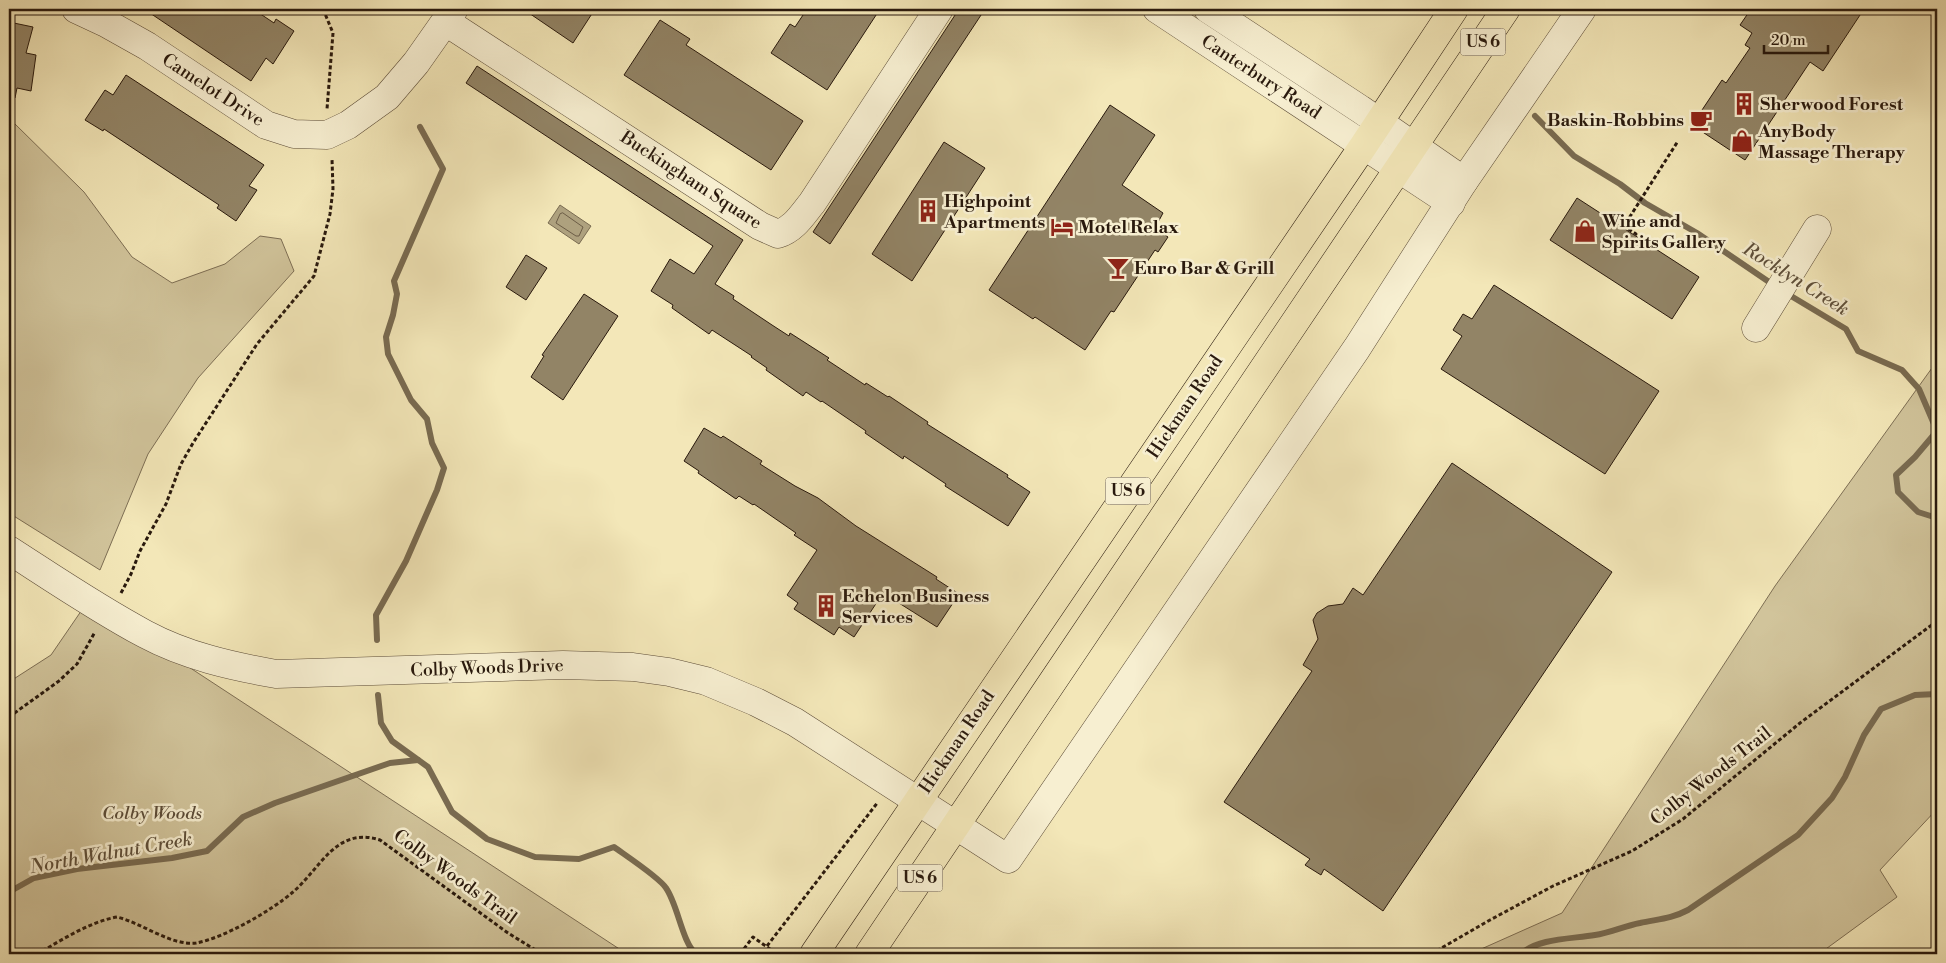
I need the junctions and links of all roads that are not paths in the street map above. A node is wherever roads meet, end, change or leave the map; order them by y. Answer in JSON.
{"nodes":[{"id":1,"x":76,"y":9,"type":"edge"},
{"id":2,"x":939,"y":9,"type":"edge"},
{"id":3,"x":1157,"y":9,"type":"edge"},
{"id":4,"x":1208,"y":9,"type":"edge"},
{"id":5,"x":1454,"y":9,"type":"edge"},
{"id":6,"x":1506,"y":9,"type":"edge"},
{"id":7,"x":1582,"y":9,"type":"edge"},
{"id":8,"x":450,"y":15,"type":"edge"},
{"id":9,"x":1380,"y":122,"type":"junction"},
{"id":10,"x":1364,"y":145,"type":"junction"},
{"id":11,"x":1414,"y":146,"type":"junction"},
{"id":12,"x":1398,"y":168,"type":"junction"},
{"id":13,"x":1458,"y":192,"type":"junction"},
{"id":14,"x":1817,"y":230,"type":"dead end"},
{"id":15,"x":1762,"y":318,"type":"dead end"},
{"id":16,"x":9,"y":550,"type":"edge"},
{"id":17,"x":918,"y":800,"type":"junction"},
{"id":18,"x":956,"y":824,"type":"junction"},
{"id":19,"x":814,"y":954,"type":"edge"},
{"id":20,"x":868,"y":954,"type":"edge"}],
"edges":[{"from":1,"to":8,"type":"street","name":"Camelot Drive"},
{"from":2,"to":8,"type":"street","name":"Buckingham Square"},
{"from":3,"to":10,"type":"street","name":"Canterbury Road"},
{"from":4,"to":9,"type":"street","name":"Canterbury Road"},
{"from":5,"to":9,"type":"main road","name":"Hickman Road","number":"US 6"},
{"from":6,"to":11,"type":"main road","number":"US 6"},
{"from":7,"to":13,"type":"street"},
{"from":9,"to":10,"type":"main road","name":"Hickman Road","number":"US 6"},
{"from":9,"to":11,"type":"street","name":"Canterbury Road"},
{"from":10,"to":12,"type":"street","name":"Canterbury Road"},
{"from":10,"to":17,"type":"main road","name":"Hickman Road","number":"US 6"},
{"from":11,"to":12,"type":"main road","number":"US 6"},
{"from":11,"to":13,"type":"street","name":"Canterbury Road"},
{"from":12,"to":13,"type":"street","name":"Canterbury Road"},
{"from":12,"to":18,"type":"main road","number":"US 6"},
{"from":13,"to":18,"type":"street","name":"Colby Woods Drive"},
{"from":14,"to":15,"type":"street"},
{"from":16,"to":17,"type":"street","name":"Colby Woods Drive"},
{"from":17,"to":18,"type":"street","name":"Colby Woods Drive"},
{"from":17,"to":19,"type":"main road","name":"Hickman Road","number":"US 6"},
{"from":18,"to":20,"type":"main road","number":"US 6"}]}
